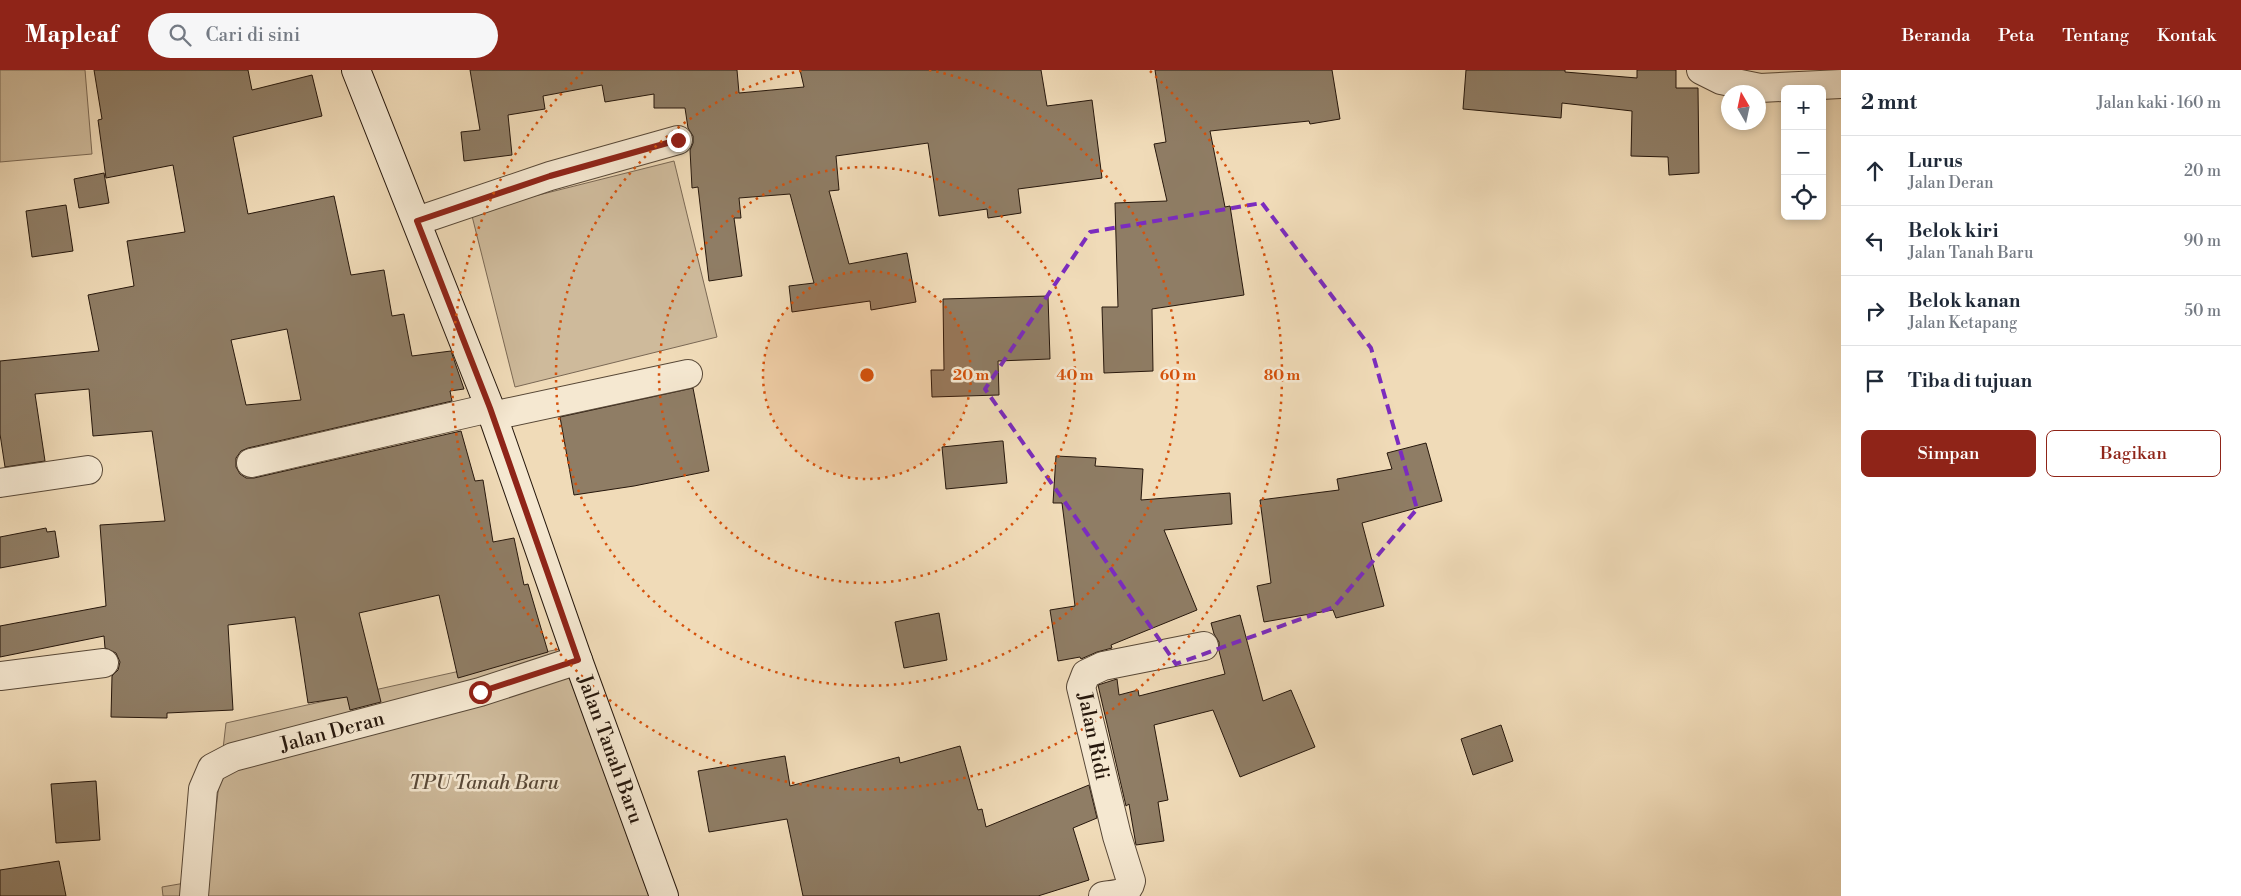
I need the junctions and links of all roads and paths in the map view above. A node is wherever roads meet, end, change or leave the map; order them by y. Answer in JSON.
{"nodes":[{"id":1,"x":356,"y":70,"type":"edge"},
{"id":2,"x":1701,"y":70,"type":"edge"},
{"id":3,"x":1841,"y":84,"type":"edge"},
{"id":4,"x":678,"y":140,"type":"dead end"},
{"id":5,"x":417,"y":221,"type":"junction"},
{"id":6,"x":688,"y":374,"type":"dead end"},
{"id":7,"x":491,"y":412,"type":"junction"},
{"id":8,"x":251,"y":462,"type":"dead end"},
{"id":9,"x":88,"y":470,"type":"dead end"},
{"id":10,"x":0,"y":483,"type":"edge"},
{"id":11,"x":1204,"y":646,"type":"dead end"},
{"id":12,"x":578,"y":660,"type":"junction"},
{"id":13,"x":104,"y":662,"type":"dead end"},
{"id":14,"x":0,"y":676,"type":"edge"},
{"id":15,"x":194,"y":896,"type":"edge"},
{"id":16,"x":664,"y":896,"type":"edge"},
{"id":17,"x":1103,"y":896,"type":"edge"}],
"edges":[{"from":1,"to":5,"type":"street","name":"Jalan Tanah Baru"},
{"from":2,"to":3,"type":"street"},
{"from":4,"to":5,"type":"street"},
{"from":5,"to":7,"type":"street","name":"Jalan Tanah Baru"},
{"from":6,"to":7,"type":"street"},
{"from":7,"to":8,"type":"street"},
{"from":7,"to":12,"type":"street","name":"Jalan Tanah Baru"},
{"from":9,"to":10,"type":"street"},
{"from":11,"to":17,"type":"street","name":"Jalan Ridi"},
{"from":12,"to":15,"type":"street","name":"Jalan Deran"},
{"from":12,"to":16,"type":"street","name":"Jalan Tanah Baru"},
{"from":13,"to":14,"type":"street"}]}
